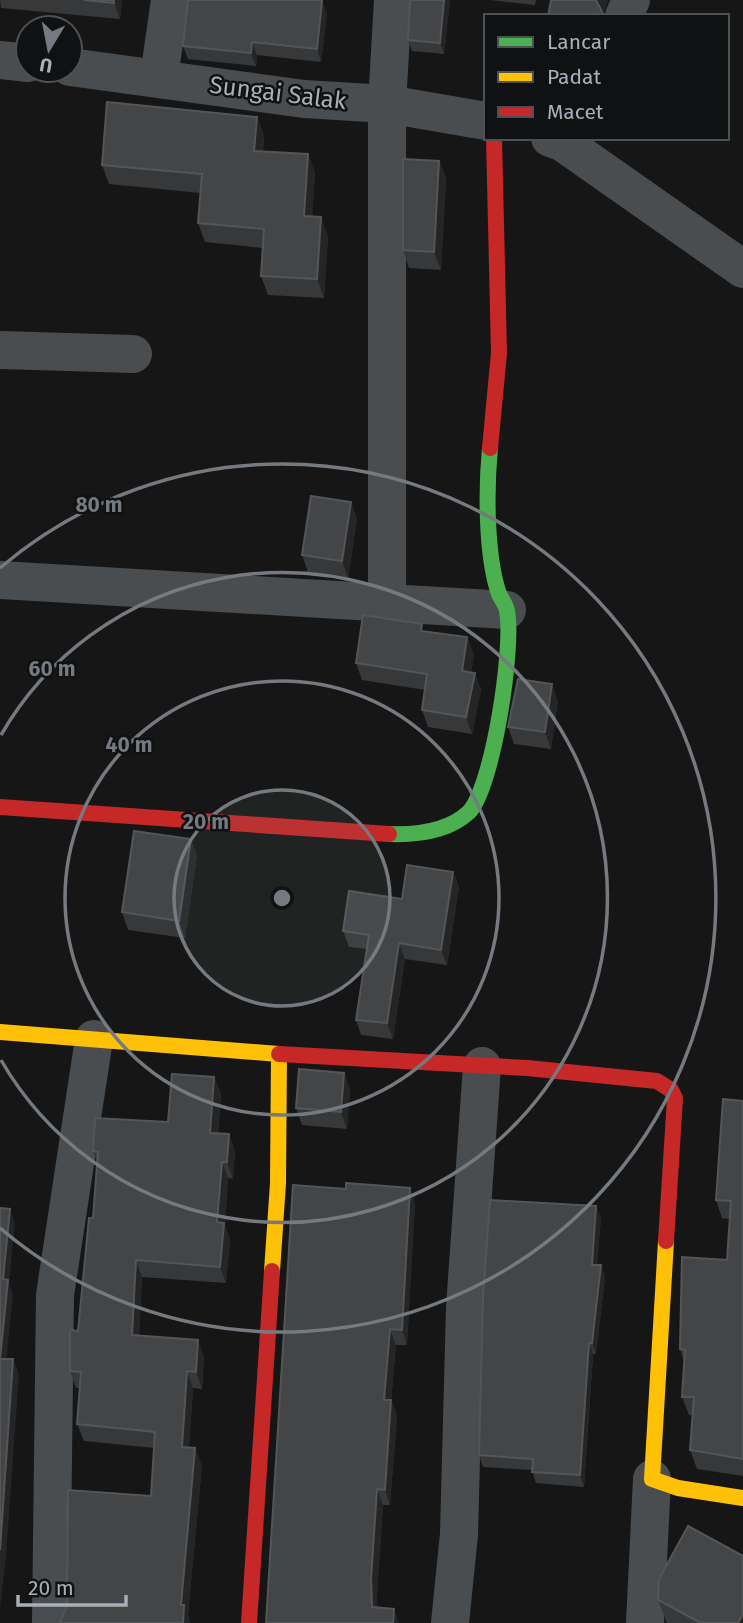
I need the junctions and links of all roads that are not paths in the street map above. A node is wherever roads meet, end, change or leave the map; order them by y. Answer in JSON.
{"nodes":[{"id":1,"x":170,"y":0,"type":"edge"},
{"id":2,"x":393,"y":0,"type":"edge"},
{"id":3,"x":84,"y":69,"type":"edge"},
{"id":4,"x":159,"y":77,"type":"junction"},
{"id":5,"x":387,"y":104,"type":"junction"},
{"id":6,"x":484,"y":121,"type":"edge"},
{"id":7,"x":494,"y":140,"type":"edge"},
{"id":8,"x":559,"y":140,"type":"edge"},
{"id":9,"x":743,"y":269,"type":"edge"},
{"id":10,"x":0,"y":350,"type":"edge"},
{"id":11,"x":133,"y":354,"type":"dead end"},
{"id":12,"x":0,"y":580,"type":"edge"},
{"id":13,"x":387,"y":603,"type":"junction"},
{"id":14,"x":506,"y":610,"type":"junction"},
{"id":15,"x":0,"y":807,"type":"edge"},
{"id":16,"x":0,"y":1032,"type":"edge"},
{"id":17,"x":94,"y":1039,"type":"junction"},
{"id":18,"x":279,"y":1054,"type":"junction"},
{"id":19,"x":482,"y":1066,"type":"junction"},
{"id":20,"x":652,"y":1479,"type":"junction"},
{"id":21,"x":743,"y":1498,"type":"edge"},
{"id":22,"x":51,"y":1623,"type":"edge"},
{"id":23,"x":249,"y":1623,"type":"edge"},
{"id":24,"x":450,"y":1623,"type":"edge"},
{"id":25,"x":645,"y":1623,"type":"edge"}],
"edges":[{"from":1,"to":4,"type":"street"},
{"from":2,"to":5,"type":"street"},
{"from":3,"to":4,"type":"street","name":"Sungai Salak"},
{"from":4,"to":5,"type":"street","name":"Sungai Salak"},
{"from":5,"to":6,"type":"street","name":"Sungai Salak"},
{"from":5,"to":13,"type":"street"},
{"from":7,"to":14,"type":"street"},
{"from":8,"to":9,"type":"street"},
{"from":10,"to":11,"type":"street"},
{"from":12,"to":13,"type":"street"},
{"from":13,"to":14,"type":"street"},
{"from":14,"to":15,"type":"street"},
{"from":16,"to":17,"type":"street"},
{"from":17,"to":18,"type":"street"},
{"from":17,"to":22,"type":"street"},
{"from":18,"to":19,"type":"street"},
{"from":18,"to":23,"type":"street"},
{"from":19,"to":20,"type":"street"},
{"from":19,"to":24,"type":"street"},
{"from":20,"to":21,"type":"street"},
{"from":20,"to":25,"type":"street"}]}
